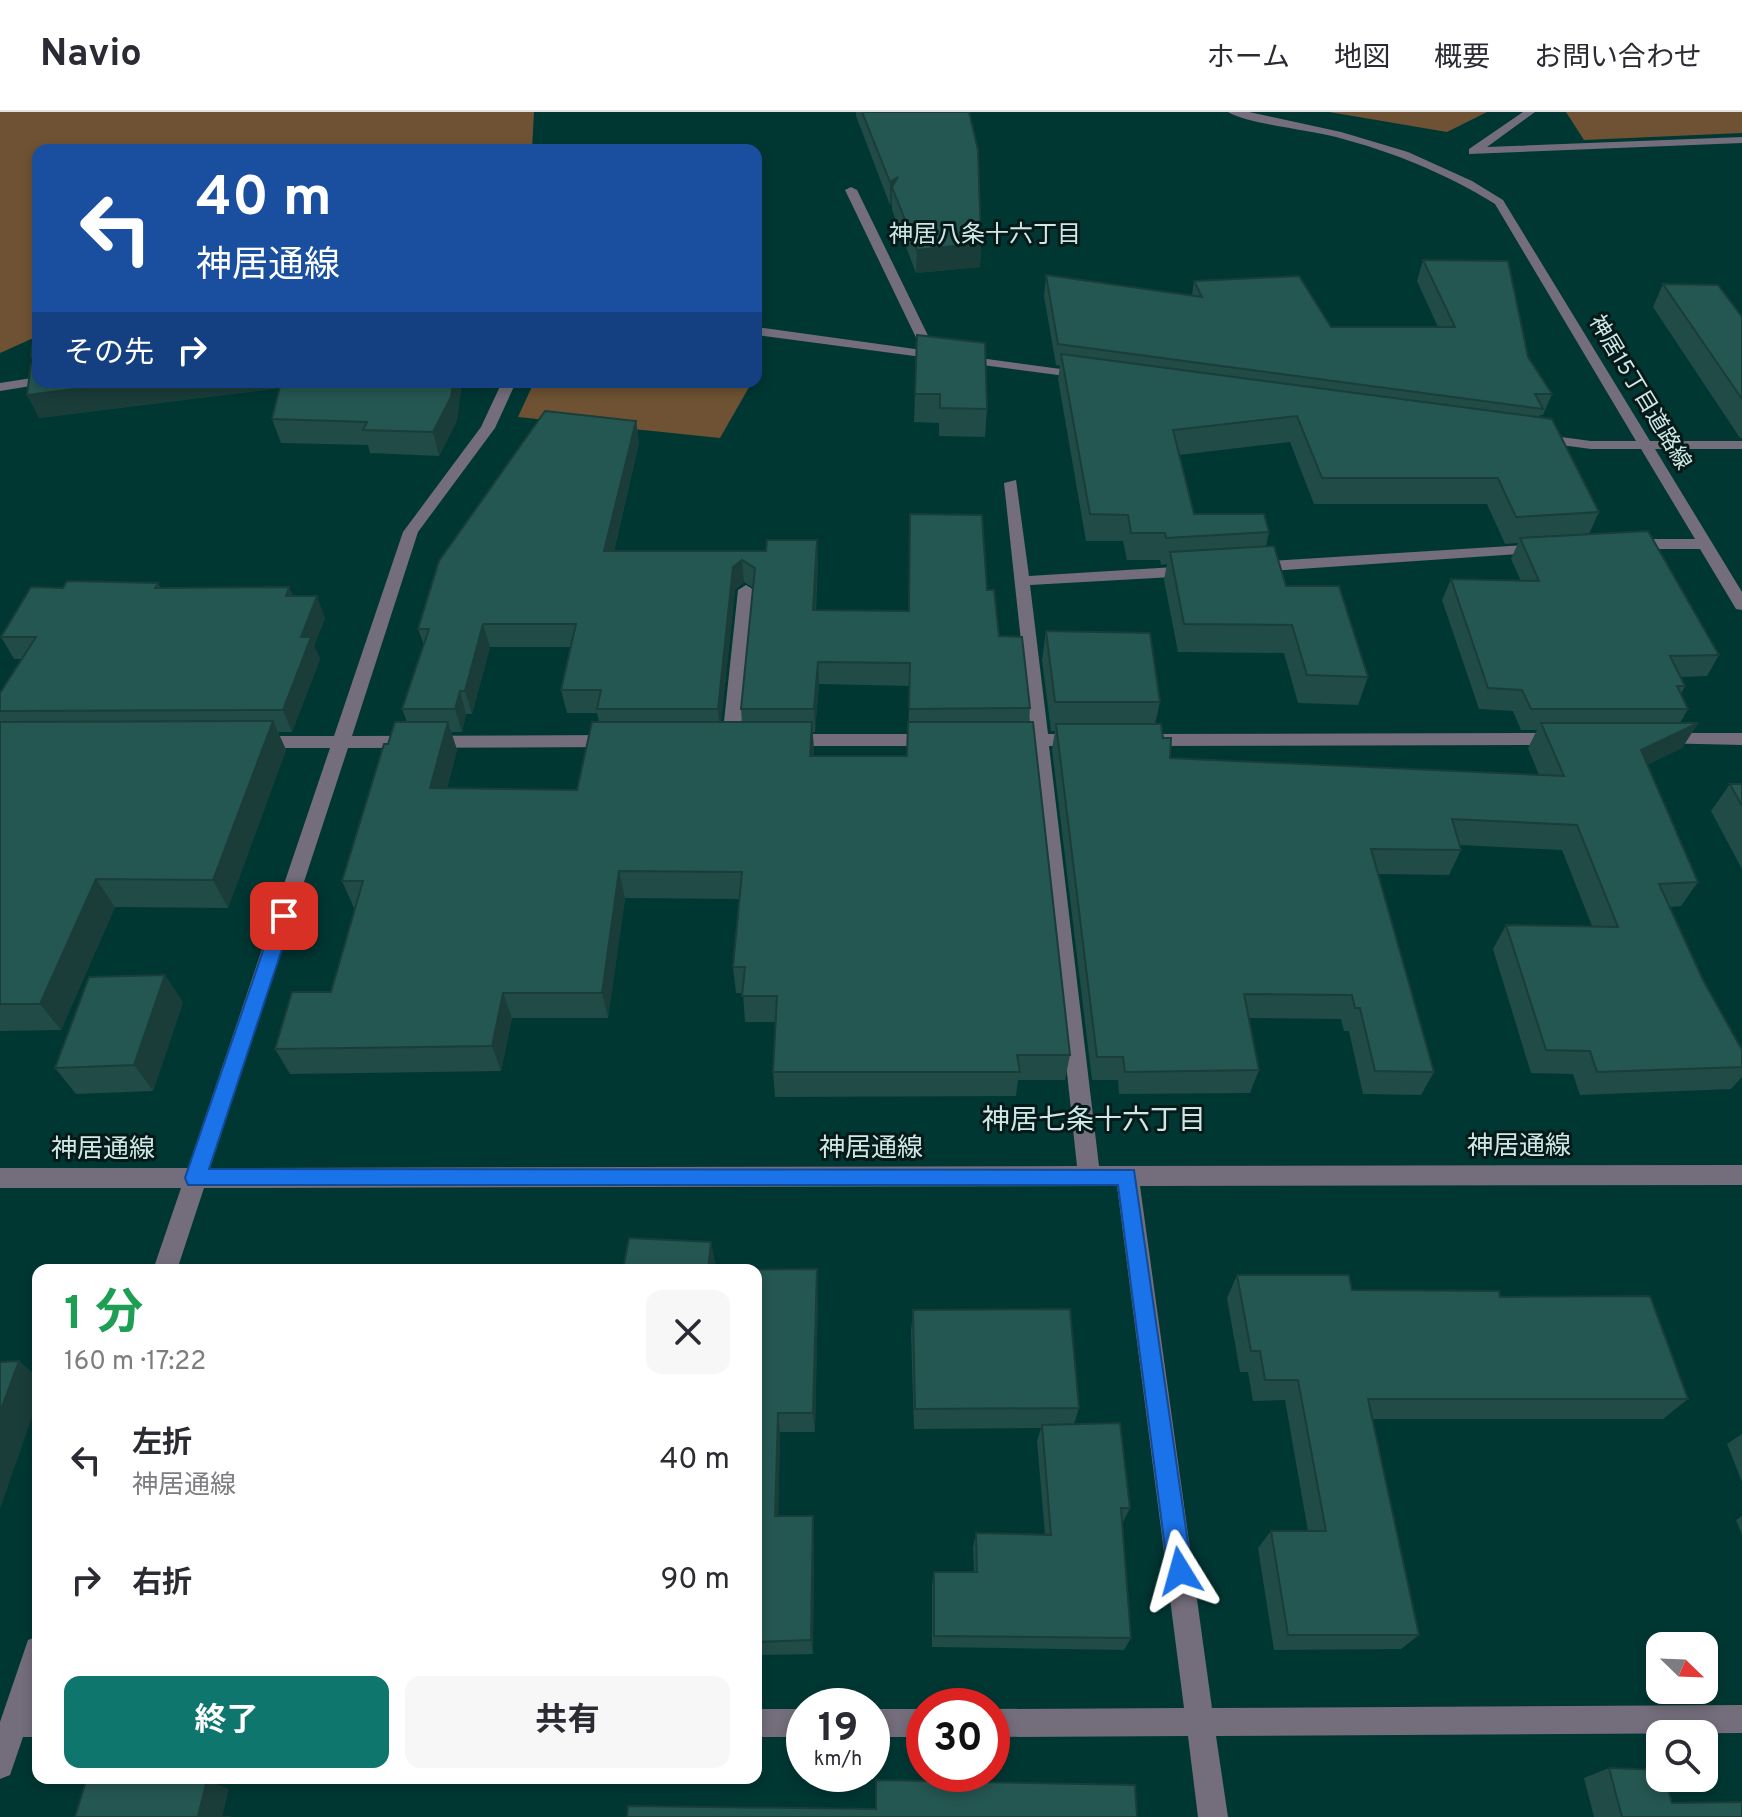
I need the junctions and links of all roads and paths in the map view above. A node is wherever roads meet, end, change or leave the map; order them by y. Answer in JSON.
{"nodes":[{"id":1,"x":1233,"y":112,"type":"edge"},
{"id":2,"x":1530,"y":112,"type":"edge"},
{"id":3,"x":1742,"y":140,"type":"edge"},
{"id":4,"x":1473,"y":151,"type":"junction"},
{"id":5,"x":1465,"y":179,"type":"junction"},
{"id":6,"x":851,"y":190,"type":"dead end"},
{"id":7,"x":762,"y":332,"type":"edge"},
{"id":8,"x":931,"y":355,"type":"junction"},
{"id":9,"x":1104,"y":379,"type":"edge"},
{"id":10,"x":32,"y":382,"type":"edge"},
{"id":11,"x":0,"y":387,"type":"edge"},
{"id":12,"x":506,"y":388,"type":"edge"},
{"id":13,"x":1528,"y":436,"type":"edge"},
{"id":14,"x":1742,"y":445,"type":"edge"},
{"id":15,"x":1644,"y":446,"type":"junction"},
{"id":16,"x":1011,"y":483,"type":"dead end"},
{"id":17,"x":1704,"y":544,"type":"junction"},
{"id":18,"x":1613,"y":545,"type":"edge"},
{"id":19,"x":1553,"y":549,"type":"edge"},
{"id":20,"x":1244,"y":568,"type":"edge"},
{"id":21,"x":1212,"y":570,"type":"edge"},
{"id":22,"x":1023,"y":581,"type":"junction"},
{"id":23,"x":746,"y":590,"type":"dead end"},
{"id":24,"x":1742,"y":605,"type":"edge"},
{"id":25,"x":1583,"y":739,"type":"edge"},
{"id":26,"x":1647,"y":739,"type":"edge"},
{"id":27,"x":1742,"y":739,"type":"edge"},
{"id":28,"x":949,"y":740,"type":"edge"},
{"id":29,"x":995,"y":740,"type":"edge"},
{"id":30,"x":1042,"y":740,"type":"junction"},
{"id":31,"x":1090,"y":740,"type":"edge"},
{"id":32,"x":1122,"y":740,"type":"edge"},
{"id":33,"x":638,"y":741,"type":"edge"},
{"id":34,"x":234,"y":742,"type":"edge"},
{"id":35,"x":343,"y":742,"type":"junction"},
{"id":36,"x":1742,"y":1175,"type":"edge"},
{"id":37,"x":1089,"y":1176,"type":"junction"},
{"id":38,"x":1127,"y":1176,"type":"junction"},
{"id":39,"x":0,"y":1178,"type":"edge"},
{"id":40,"x":195,"y":1178,"type":"junction"},
{"id":41,"x":167,"y":1264,"type":"edge"},
{"id":42,"x":32,"y":1686,"type":"edge"},
{"id":43,"x":1742,"y":1719,"type":"edge"},
{"id":44,"x":1200,"y":1722,"type":"junction"},
{"id":45,"x":26,"y":1723,"type":"edge"},
{"id":46,"x":762,"y":1723,"type":"edge"},
{"id":47,"x":786,"y":1723,"type":"edge"},
{"id":48,"x":1010,"y":1723,"type":"edge"},
{"id":49,"x":0,"y":1765,"type":"edge"},
{"id":50,"x":1213,"y":1817,"type":"edge"}],
"edges":[{"from":1,"to":5,"type":"street"},
{"from":2,"to":4,"type":"street"},
{"from":3,"to":4,"type":"street"},
{"from":4,"to":5,"type":"street"},
{"from":5,"to":15,"type":"street","name":"神居15丁目道路線"},
{"from":6,"to":8,"type":"street"},
{"from":7,"to":8,"type":"street"},
{"from":8,"to":9,"type":"street"},
{"from":10,"to":11,"type":"street"},
{"from":12,"to":35,"type":"street"},
{"from":13,"to":15,"type":"street"},
{"from":14,"to":15,"type":"street"},
{"from":15,"to":17,"type":"street","name":"神居15丁目道路線"},
{"from":16,"to":22,"type":"street"},
{"from":17,"to":18,"type":"street"},
{"from":17,"to":24,"type":"street","name":"神居15丁目道路線"},
{"from":19,"to":20,"type":"street"},
{"from":21,"to":22,"type":"street"},
{"from":22,"to":30,"type":"street"},
{"from":23,"to":28,"type":"street"},
{"from":25,"to":32,"type":"street"},
{"from":26,"to":27,"type":"street"},
{"from":29,"to":30,"type":"street"},
{"from":30,"to":31,"type":"street"},
{"from":30,"to":37,"type":"street"},
{"from":33,"to":35,"type":"street"},
{"from":34,"to":35,"type":"street"},
{"from":35,"to":40,"type":"street"},
{"from":36,"to":38,"type":"street","name":"神居通線"},
{"from":37,"to":38,"type":"street","name":"神居通線"},
{"from":37,"to":40,"type":"street","name":"神居通線"},
{"from":38,"to":44,"type":"street"},
{"from":39,"to":40,"type":"street","name":"神居通線"},
{"from":40,"to":41,"type":"street"},
{"from":42,"to":45,"type":"street"},
{"from":43,"to":44,"type":"street"},
{"from":44,"to":48,"type":"street"},
{"from":44,"to":50,"type":"street"},
{"from":45,"to":49,"type":"street"},
{"from":46,"to":47,"type":"street"}]}
